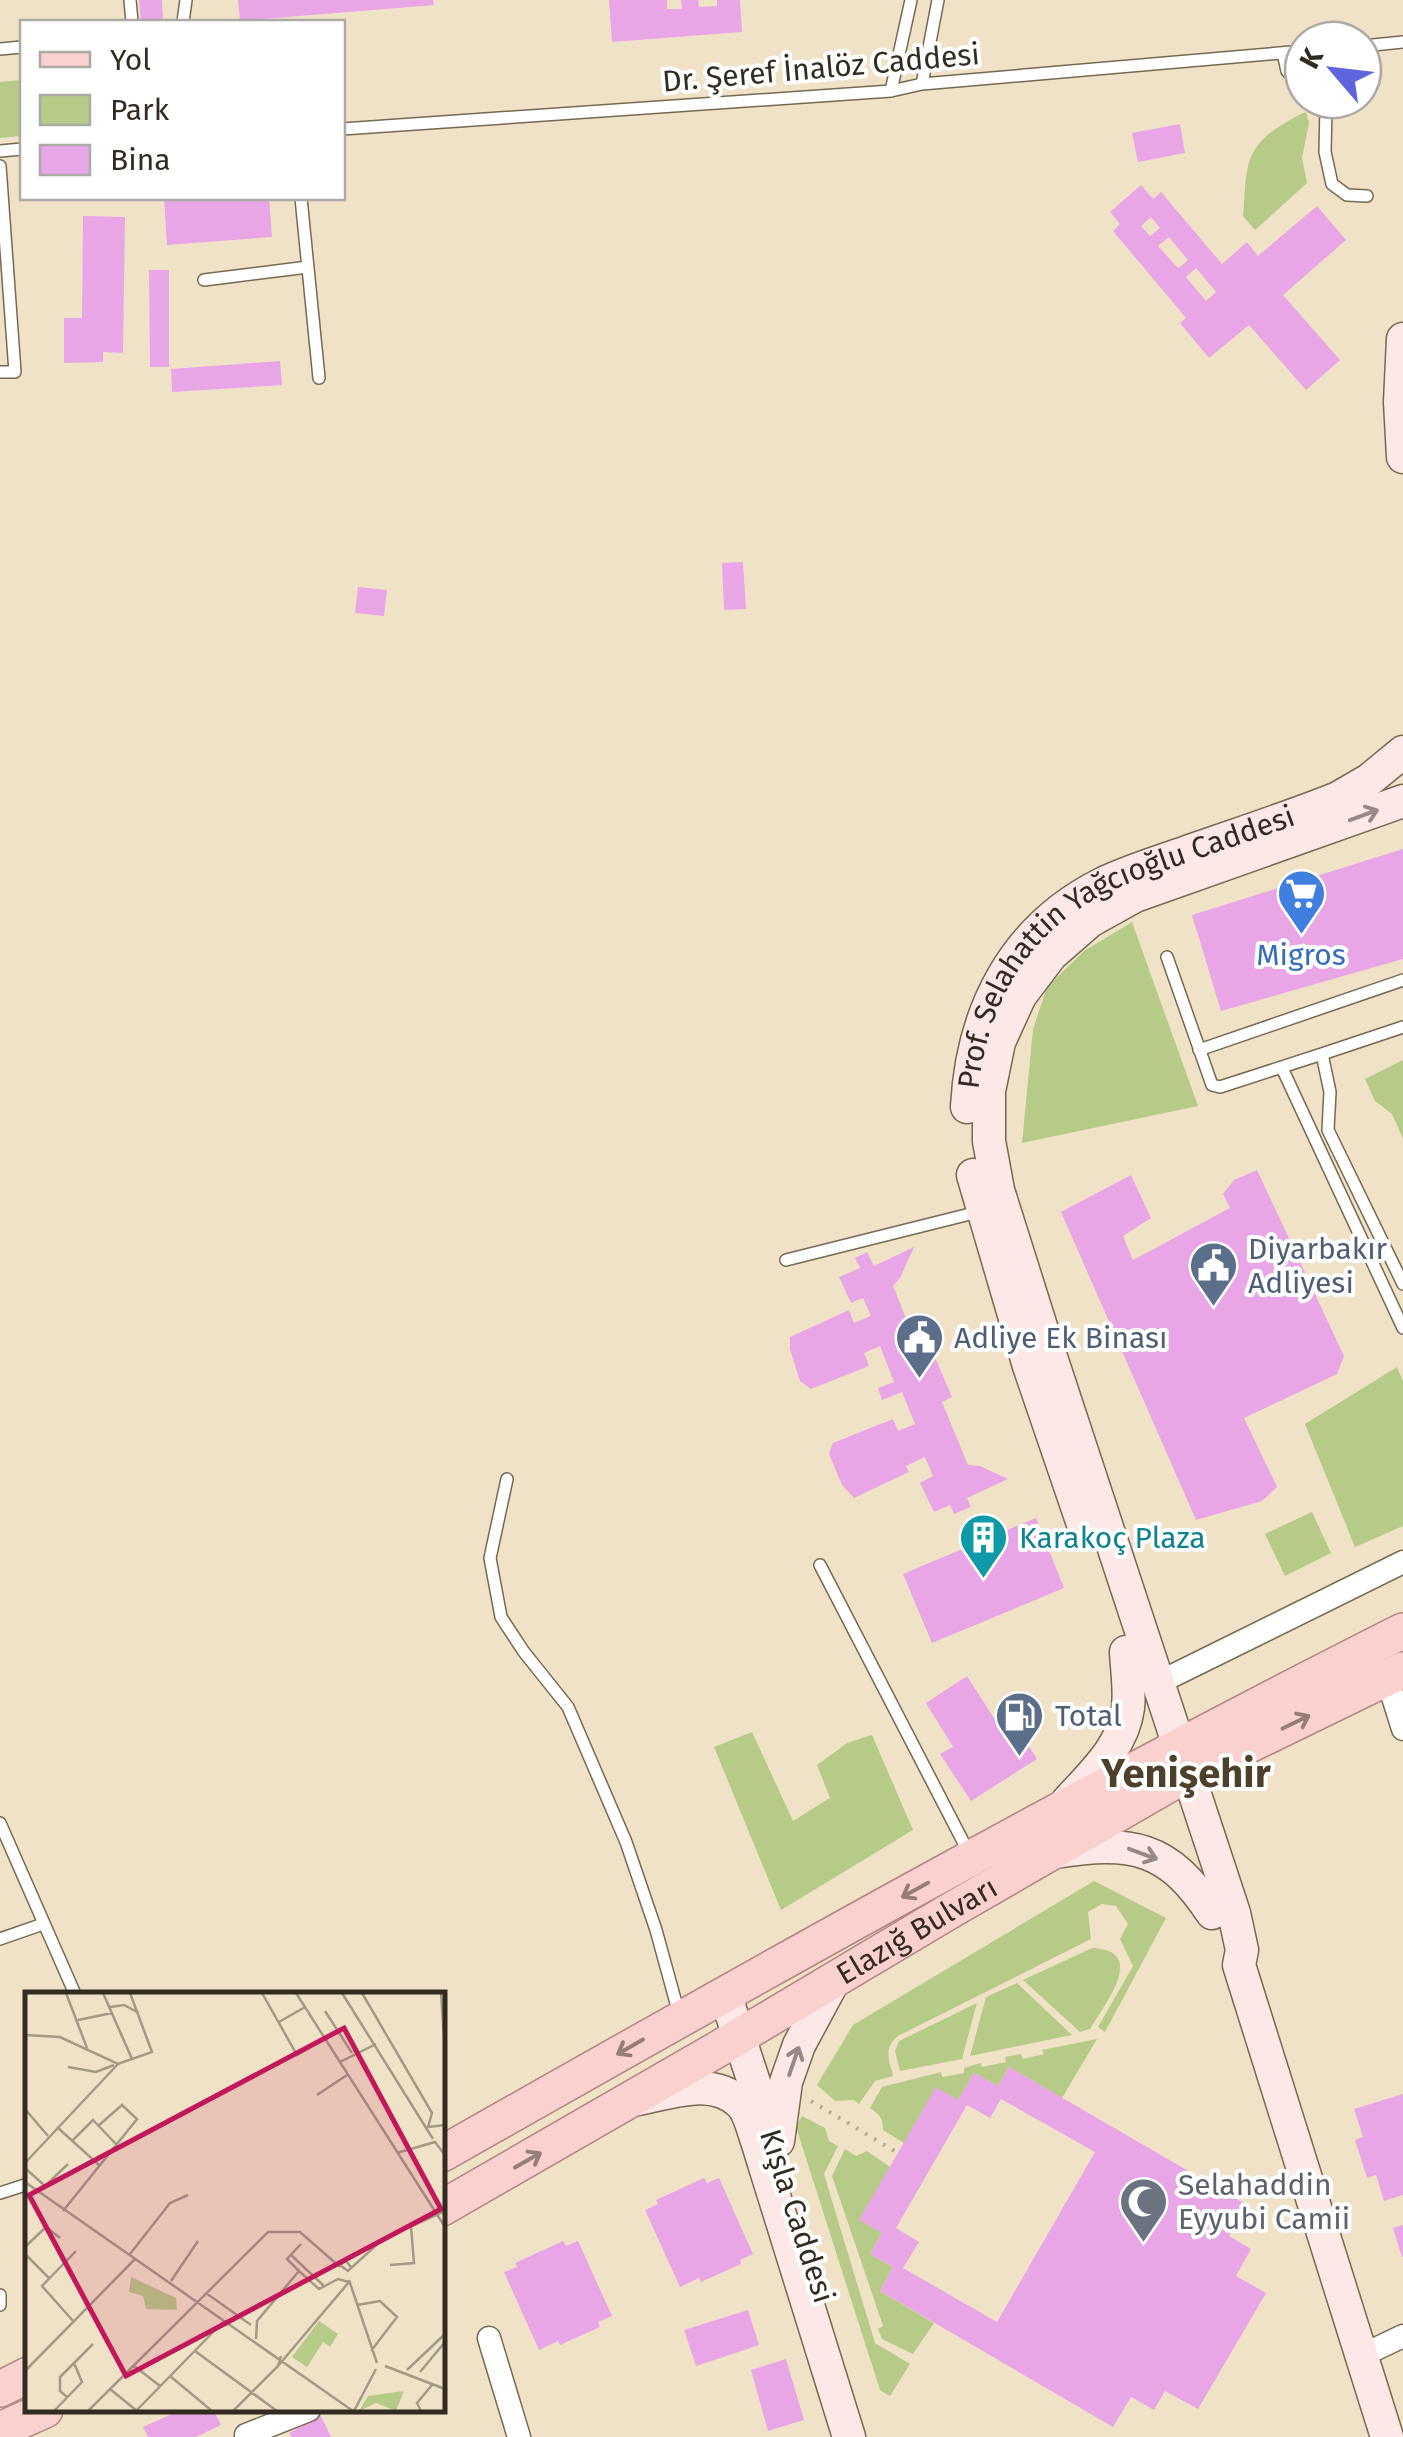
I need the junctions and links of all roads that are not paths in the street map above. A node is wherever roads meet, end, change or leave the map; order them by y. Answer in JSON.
{"nodes":[{"id":1,"x":911,"y":0,"type":"edge"},
{"id":2,"x":938,"y":0,"type":"edge"},
{"id":3,"x":1283,"y":53,"type":"edge"},
{"id":4,"x":922,"y":84,"type":"junction"},
{"id":5,"x":891,"y":91,"type":"junction"},
{"id":6,"x":1326,"y":120,"type":"edge"},
{"id":7,"x":345,"y":129,"type":"edge"},
{"id":8,"x":0,"y":166,"type":"edge"},
{"id":9,"x":1366,"y":196,"type":"dead end"},
{"id":10,"x":301,"y":200,"type":"edge"},
{"id":11,"x":308,"y":268,"type":"junction"},
{"id":12,"x":204,"y":280,"type":"dead end"},
{"id":13,"x":1403,"y":339,"type":"edge"},
{"id":14,"x":0,"y":372,"type":"edge"},
{"id":15,"x":319,"y":378,"type":"dead end"},
{"id":16,"x":1403,"y":457,"type":"edge"},
{"id":17,"x":1403,"y":752,"type":"edge"},
{"id":18,"x":1403,"y":801,"type":"edge"},
{"id":19,"x":1167,"y":957,"type":"dead end"},
{"id":20,"x":1403,"y":980,"type":"edge"},
{"id":21,"x":1403,"y":1027,"type":"edge"},
{"id":22,"x":1199,"y":1050,"type":"junction"},
{"id":23,"x":1322,"y":1054,"type":"junction"},
{"id":24,"x":1282,"y":1068,"type":"junction"},
{"id":25,"x":982,"y":1211,"type":"junction"},
{"id":26,"x":786,"y":1260,"type":"dead end"},
{"id":27,"x":1403,"y":1284,"type":"edge"},
{"id":28,"x":1403,"y":1328,"type":"edge"},
{"id":29,"x":507,"y":1479,"type":"dead end"},
{"id":30,"x":1403,"y":1562,"type":"edge"},
{"id":31,"x":820,"y":1565,"type":"dead end"},
{"id":32,"x":1403,"y":1632,"type":"edge"},
{"id":33,"x":1126,"y":1652,"type":"junction"},
{"id":34,"x":1395,"y":1674,"type":"edge"},
{"id":35,"x":1158,"y":1683,"type":"junction"},
{"id":36,"x":1403,"y":1729,"type":"edge"},
{"id":37,"x":1175,"y":1764,"type":"junction"},
{"id":38,"x":1060,"y":1810,"type":"junction"},
{"id":39,"x":0,"y":1823,"type":"edge"},
{"id":40,"x":1051,"y":1852,"type":"junction"},
{"id":41,"x":972,"y":1859,"type":"junction"},
{"id":42,"x":1212,"y":1913,"type":"junction"},
{"id":43,"x":43,"y":1924,"type":"junction"},
{"id":44,"x":0,"y":1939,"type":"edge"},
{"id":45,"x":1239,"y":1966,"type":"junction"},
{"id":46,"x":834,"y":1980,"type":"junction"},
{"id":47,"x":73,"y":1992,"type":"edge"},
{"id":48,"x":702,"y":2007,"type":"junction"},
{"id":49,"x":729,"y":2043,"type":"junction"},
{"id":50,"x":628,"y":2101,"type":"junction"},
{"id":51,"x":742,"y":2105,"type":"junction"},
{"id":52,"x":776,"y":2150,"type":"junction"},
{"id":53,"x":445,"y":2152,"type":"edge"},
{"id":54,"x":25,"y":2185,"type":"edge"},
{"id":55,"x":0,"y":2193,"type":"edge"},
{"id":56,"x":445,"y":2206,"type":"edge"},
{"id":57,"x":0,"y":2295,"type":"edge"},
{"id":58,"x":0,"y":2305,"type":"edge"},
{"id":59,"x":1403,"y":2336,"type":"edge"},
{"id":60,"x":489,"y":2338,"type":"dead end"},
{"id":61,"x":1361,"y":2356,"type":"junction"},
{"id":62,"x":25,"y":2376,"type":"edge"},
{"id":63,"x":0,"y":2388,"type":"edge"},
{"id":64,"x":40,"y":2412,"type":"edge"},
{"id":65,"x":304,"y":2412,"type":"edge"},
{"id":66,"x":0,"y":2430,"type":"edge"},
{"id":67,"x":245,"y":2436,"type":"edge"},
{"id":68,"x":519,"y":2437,"type":"edge"},
{"id":69,"x":849,"y":2437,"type":"edge"},
{"id":70,"x":869,"y":2437,"type":"edge"},
{"id":71,"x":1387,"y":2437,"type":"edge"}],
"edges":[{"from":1,"to":5,"type":"lane"},
{"from":2,"to":4,"type":"lane"},
{"from":3,"to":4,"type":"lane","name":"Dr. Şeref İnalöz Caddesi"},
{"from":4,"to":5,"type":"lane","name":"Dr. Şeref İnalöz Caddesi"},
{"from":5,"to":7,"type":"lane","name":"Dr. Şeref İnalöz Caddesi"},
{"from":6,"to":9,"type":"lane"},
{"from":8,"to":14,"type":"lane"},
{"from":10,"to":11,"type":"lane"},
{"from":11,"to":12,"type":"lane"},
{"from":11,"to":15,"type":"lane"},
{"from":13,"to":16,"type":"street"},
{"from":17,"to":25,"type":"street","name":"Prof. Selahattin Yağcıoğlu Caddesi"},
{"from":35,"to":18,"type":"street","name":"Prof. Selahattin Yağcıoğlu Caddesi","one_way":true},
{"from":19,"to":22,"type":"lane"},
{"from":20,"to":22,"type":"lane"},
{"from":21,"to":23,"type":"lane"},
{"from":22,"to":24,"type":"lane"},
{"from":23,"to":24,"type":"lane"},
{"from":23,"to":27,"type":"lane"},
{"from":24,"to":28,"type":"lane"},
{"from":25,"to":26,"type":"lane"},
{"from":25,"to":33,"type":"street","name":"Prof. Selahattin Yağcıoğlu Caddesi"},
{"from":29,"to":48,"type":"lane"},
{"from":30,"to":35,"type":"street"},
{"from":31,"to":41,"type":"lane"},
{"from":32,"to":37,"type":"main road","name":"Elazığ Bulvarı"},
{"from":33,"to":37,"type":"street","name":"Prof. Selahattin Yağcıoğlu Caddesi"},
{"from":33,"to":38,"type":"street"},
{"from":34,"to":36,"type":"street"},
{"from":37,"to":34,"type":"main road","name":"Elazığ Bulvarı","one_way":true},
{"from":35,"to":37,"type":"street","name":"Prof. Selahattin Yağcıoğlu Caddesi"},
{"from":37,"to":38,"type":"main road","name":"Elazığ Bulvarı"},
{"from":37,"to":40,"type":"main road","name":"Elazığ Bulvarı"},
{"from":37,"to":42,"type":"street"},
{"from":37,"to":45,"type":"street"},
{"from":38,"to":41,"type":"main road","name":"Elazığ Bulvarı"},
{"from":39,"to":43,"type":"lane"},
{"from":40,"to":42,"type":"street","one_way":true},
{"from":40,"to":46,"type":"main road","name":"Elazığ Bulvarı"},
{"from":41,"to":48,"type":"main road","name":"Elazığ Bulvarı","one_way":true},
{"from":42,"to":45,"type":"street"},
{"from":43,"to":44,"type":"lane"},
{"from":43,"to":47,"type":"lane"},
{"from":45,"to":61,"type":"street"},
{"from":46,"to":49,"type":"main road","name":"Elazığ Bulvarı"},
{"from":52,"to":46,"type":"street","one_way":true},
{"from":48,"to":49,"type":"street","name":"Kışla Caddesi"},
{"from":48,"to":53,"type":"main road","name":"Elazığ Bulvarı","one_way":true},
{"from":49,"to":50,"type":"main road","name":"Elazığ Bulvarı"},
{"from":49,"to":51,"type":"street"},
{"from":49,"to":52,"type":"street","name":"Kışla Caddesi"},
{"from":50,"to":51,"type":"street"},
{"from":56,"to":50,"type":"main road","name":"Elazığ Bulvarı","one_way":true},
{"from":51,"to":69,"type":"street"},
{"from":52,"to":70,"type":"street","name":"Kışla Caddesi"},
{"from":54,"to":55,"type":"lane"},
{"from":57,"to":58,"type":"lane"},
{"from":59,"to":61,"type":"street"},
{"from":60,"to":68,"type":"street"},
{"from":61,"to":71,"type":"street"},
{"from":62,"to":63,"type":"main road"},
{"from":64,"to":66,"type":"main road"},
{"from":65,"to":67,"type":"street"}]}
